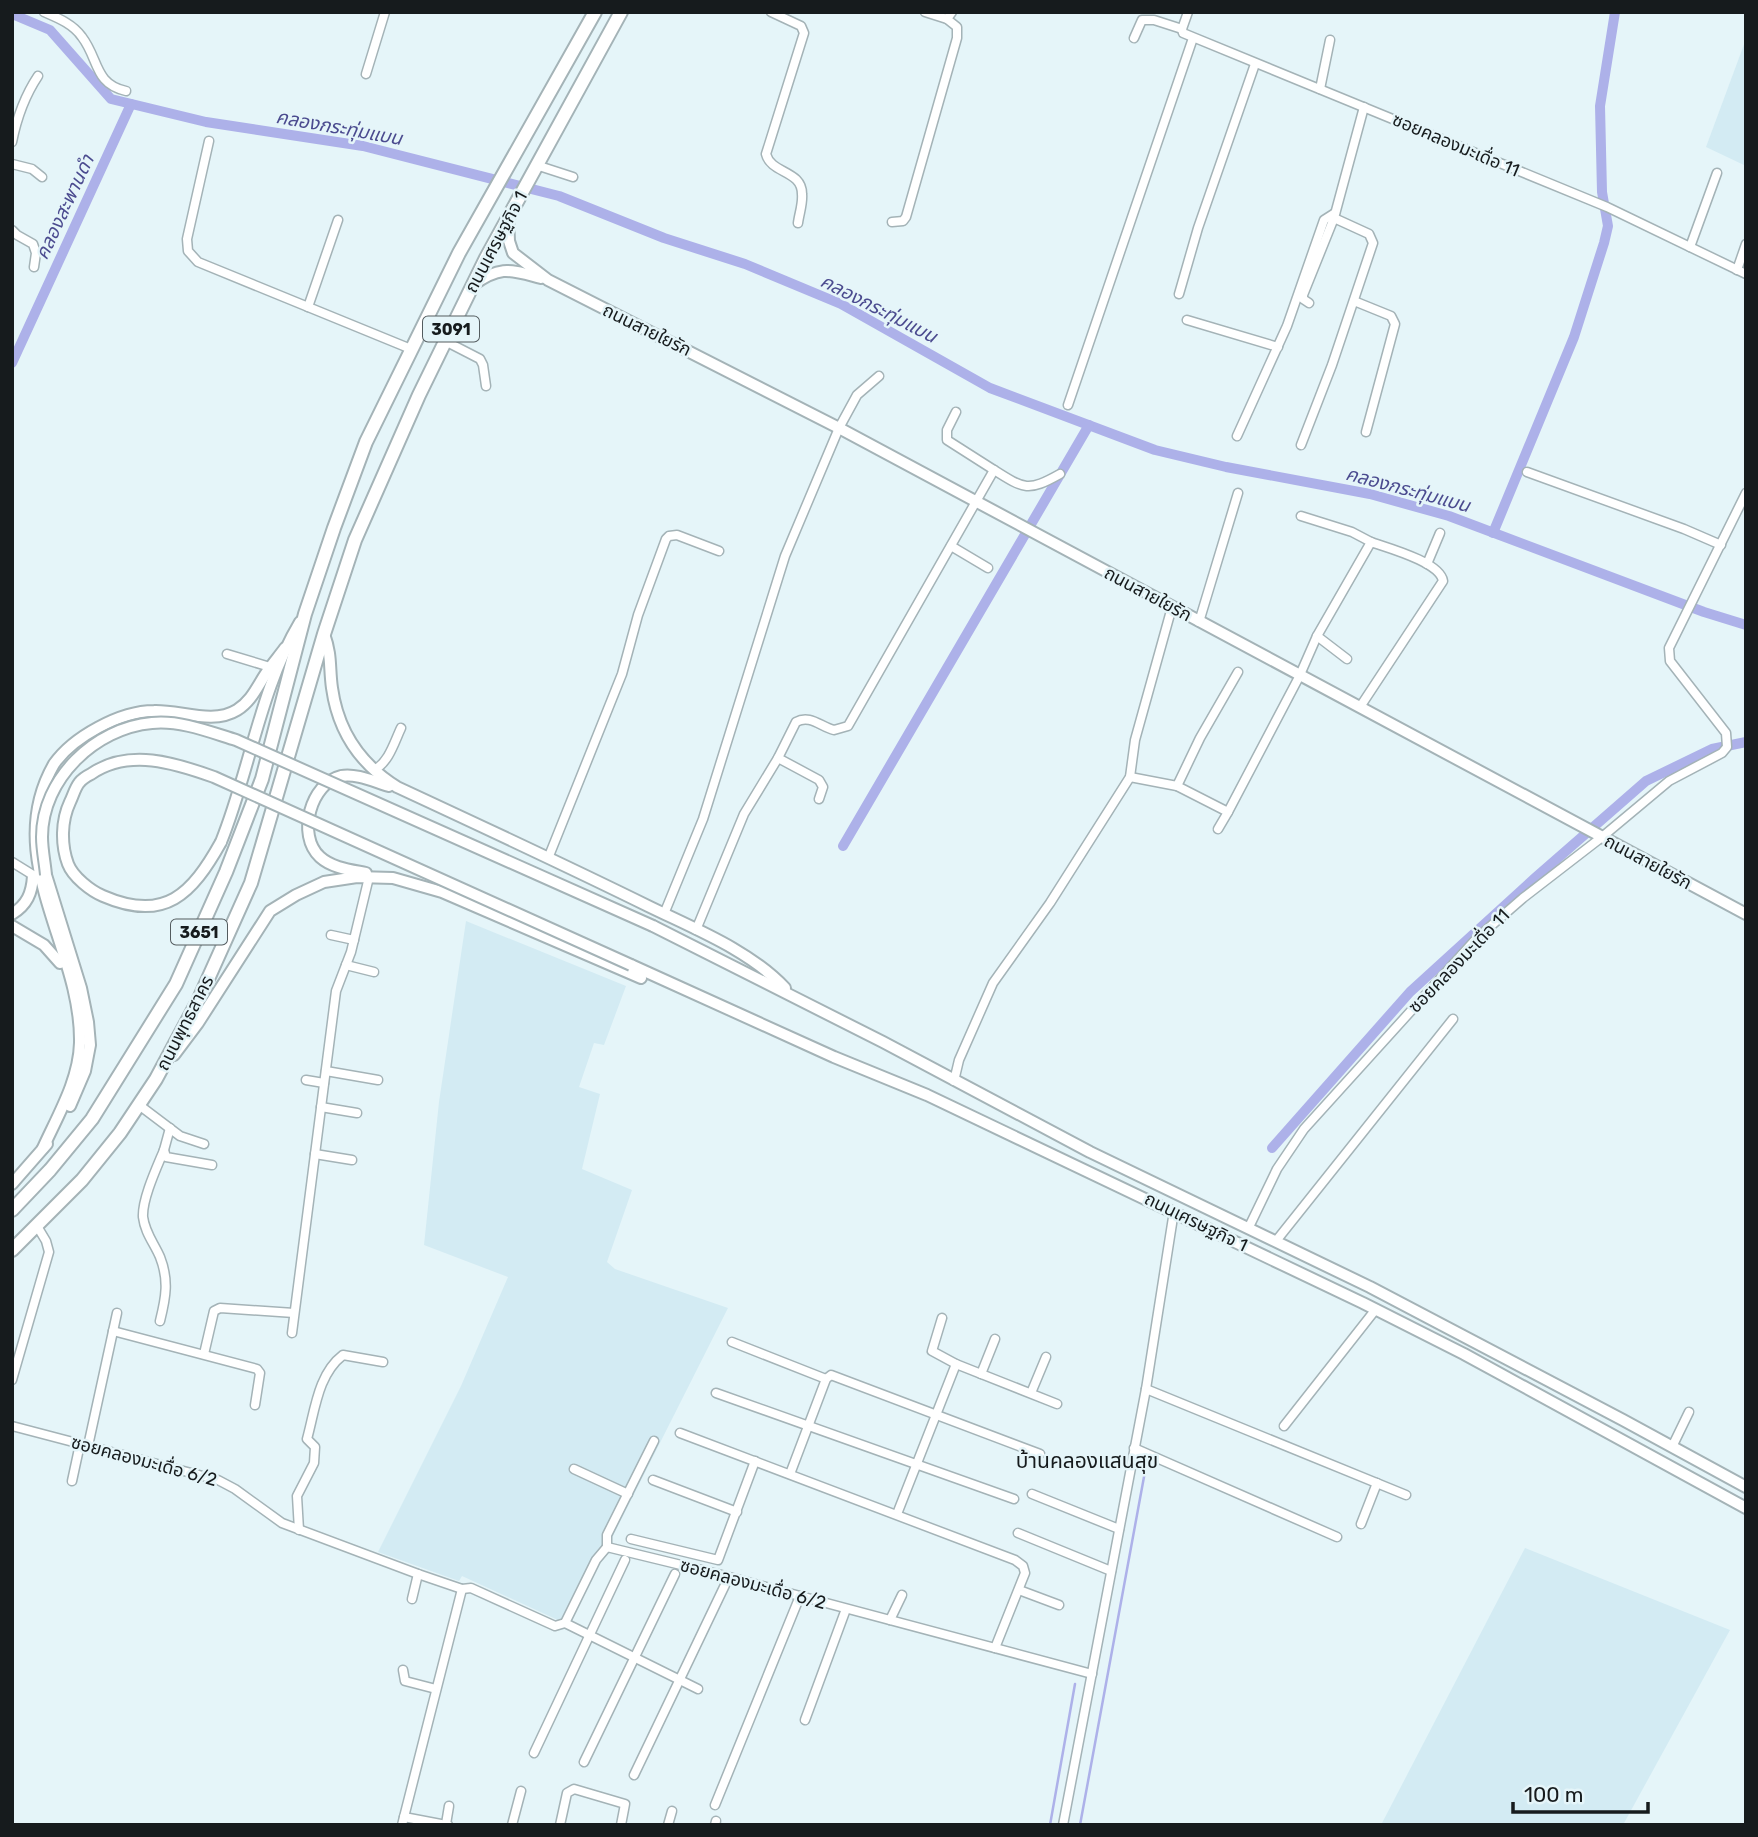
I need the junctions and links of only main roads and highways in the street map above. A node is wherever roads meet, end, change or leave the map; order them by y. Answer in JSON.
{"nodes":[{"id":1,"x":595,"y":12,"type":"edge"},
{"id":2,"x":621,"y":12,"type":"edge"},
{"id":3,"x":508,"y":217,"type":"junction"},
{"id":4,"x":548,"y":280,"type":"junction"},
{"id":5,"x":472,"y":285,"type":"junction"},
{"id":6,"x":305,"y":614,"type":"junction"},
{"id":7,"x":324,"y":634,"type":"junction"},
{"id":8,"x":285,"y":648,"type":"junction"},
{"id":9,"x":417,"y":796,"type":"junction"},
{"id":10,"x":33,"y":871,"type":"junction"},
{"id":11,"x":393,"y":878,"type":"junction"},
{"id":12,"x":12,"y":914,"type":"edge"},
{"id":13,"x":1746,"y":914,"type":"edge"},
{"id":14,"x":12,"y":926,"type":"edge"},
{"id":15,"x":67,"y":974,"type":"junction"},
{"id":16,"x":792,"y":995,"type":"junction"},
{"id":17,"x":764,"y":1026,"type":"junction"},
{"id":18,"x":156,"y":1079,"type":"junction"},
{"id":19,"x":43,"y":1148,"type":"junction"},
{"id":20,"x":12,"y":1184,"type":"edge"},
{"id":21,"x":12,"y":1210,"type":"edge"},
{"id":22,"x":12,"y":1250,"type":"edge"},
{"id":23,"x":1370,"y":1287,"type":"junction"},
{"id":24,"x":1363,"y":1303,"type":"junction"},
{"id":25,"x":1746,"y":1487,"type":"edge"},
{"id":26,"x":1746,"y":1508,"type":"edge"}],
"edges":[{"from":1,"to":6,"type":"main road","name":"ถนนเศรษฐกิจ 1","number":"3091"},
{"from":2,"to":3,"type":"main road","name":"ถนนเศรษฐกิจ 1","number":"3091"},
{"from":3,"to":4,"type":"main road","name":"ถนนสายใยรัก"},
{"from":3,"to":5,"type":"main road","name":"ถนนเศรษฐกิจ 1","number":"3091"},
{"from":4,"to":5,"type":"main road","name":"ถนนสายใยรัก"},
{"from":4,"to":13,"type":"main road","name":"ถนนสายใยรัก"},
{"from":5,"to":7,"type":"main road","name":"ถนนเศรษฐกิจ 1","number":"3091"},
{"from":6,"to":8,"type":"main road","number":"3091"},
{"from":6,"to":21,"type":"main road","name":"ถนนพุทธสาคร","number":"3651"},
{"from":7,"to":9,"type":"main road"},
{"from":7,"to":18,"type":"main road","name":"ถนนพุทธสาคร","number":"3651"},
{"from":8,"to":10,"type":"main road"},
{"from":8,"to":17,"type":"main road","name":"ถนนเศรษฐกิจ 1","number":"3091","bridge":true},
{"from":9,"to":11,"type":"main road"},
{"from":9,"to":16,"type":"main road"},
{"from":10,"to":12,"type":"main road"},
{"from":10,"to":15,"type":"main road"},
{"from":11,"to":17,"type":"main road"},
{"from":11,"to":18,"type":"main road"},
{"from":14,"to":15,"type":"main road"},
{"from":15,"to":19,"type":"main road"},
{"from":16,"to":19,"type":"main road","name":"ถนนเศรษฐกิจ 1","bridge":true},
{"from":16,"to":23,"type":"main road","name":"ถนนเศรษฐกิจ 1"},
{"from":17,"to":24,"type":"main road","name":"ถนนเศรษฐกิจ 1","number":"3091"},
{"from":18,"to":22,"type":"main road","name":"ถนนพุทธสาคร","number":"3651"},
{"from":19,"to":20,"type":"main road"},
{"from":23,"to":24,"type":"main road"},
{"from":23,"to":25,"type":"main road","name":"ถนนเศรษฐกิจ 1"},
{"from":24,"to":26,"type":"main road","name":"ถนนเศรษฐกิจ 1","number":"3091"}]}
